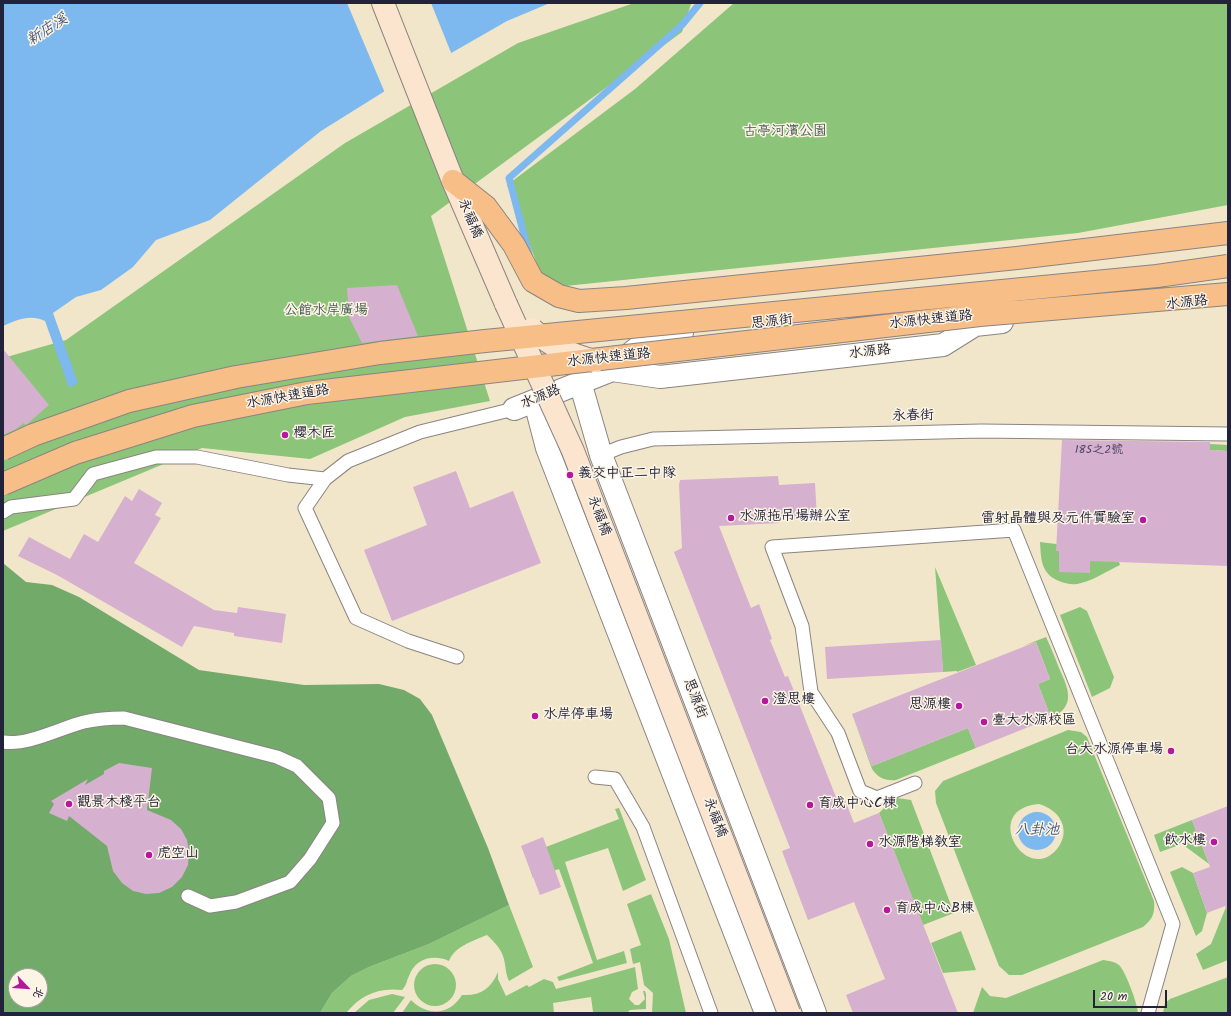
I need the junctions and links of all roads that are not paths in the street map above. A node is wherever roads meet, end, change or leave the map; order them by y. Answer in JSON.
{"nodes":[{"id":1,"x":382,"y":3,"type":"edge"},
{"id":2,"x":453,"y":181,"type":"junction"},
{"id":3,"x":1228,"y":233,"type":"edge"},
{"id":4,"x":1228,"y":266,"type":"edge"},
{"id":5,"x":1228,"y":294,"type":"edge"},
{"id":6,"x":1228,"y":300,"type":"edge"},
{"id":7,"x":506,"y":304,"type":"junction"},
{"id":8,"x":941,"y":321,"type":"junction"},
{"id":9,"x":975,"y":325,"type":"junction"},
{"id":10,"x":612,"y":370,"type":"junction"},
{"id":11,"x":580,"y":382,"type":"junction"},
{"id":12,"x":535,"y":402,"type":"junction"},
{"id":13,"x":514,"y":409,"type":"joint"},
{"id":14,"x":1228,"y":434,"type":"edge"},
{"id":15,"x":3,"y":449,"type":"edge"},
{"id":16,"x":601,"y":455,"type":"junction"},
{"id":17,"x":325,"y":479,"type":"junction"},
{"id":18,"x":3,"y":484,"type":"edge"},
{"id":19,"x":3,"y":512,"type":"edge"},
{"id":20,"x":457,"y":657,"type":"dead end"},
{"id":21,"x":3,"y":742,"type":"edge"},
{"id":22,"x":595,"y":777,"type":"dead end"},
{"id":23,"x":915,"y":783,"type":"dead end"},
{"id":24,"x":188,"y":896,"type":"dead end"},
{"id":25,"x":710,"y":1013,"type":"edge"},
{"id":26,"x":766,"y":1013,"type":"edge"},
{"id":27,"x":789,"y":1013,"type":"edge"},
{"id":28,"x":815,"y":1013,"type":"edge"},
{"id":29,"x":1148,"y":1013,"type":"edge"}],
"edges":[{"from":1,"to":2,"type":"street","name":"永福橋"},
{"from":2,"to":3,"type":"highway"},
{"from":2,"to":7,"type":"street","name":"永福橋"},
{"from":4,"to":15,"type":"highway","bridge":true},
{"from":5,"to":18,"type":"highway","name":"水源快速道路","bridge":true},
{"from":6,"to":9,"type":"street","name":"水源路"},
{"from":7,"to":8,"type":"street","bridge":true},
{"from":7,"to":27,"type":"street","name":"永福橋","bridge":true},
{"from":8,"to":9,"type":"street","name":"思源街"},
{"from":8,"to":10,"type":"street","name":"思源街"},
{"from":9,"to":10,"type":"street","name":"水源路"},
{"from":10,"to":11,"type":"street","name":"水源路"},
{"from":11,"to":12,"type":"street","name":"水源路"},
{"from":11,"to":16,"type":"street","name":"思源街"},
{"from":12,"to":13,"type":"street","name":"水源路"},
{"from":12,"to":26,"type":"street"},
{"from":13,"to":17,"type":"lane"},
{"from":14,"to":16,"type":"lane","name":"永春街"},
{"from":16,"to":28,"type":"street","name":"思源街"},
{"from":17,"to":19,"type":"lane"},
{"from":17,"to":20,"type":"lane"},
{"from":21,"to":24,"type":"lane"},
{"from":22,"to":25,"type":"lane"},
{"from":23,"to":29,"type":"lane"}]}
